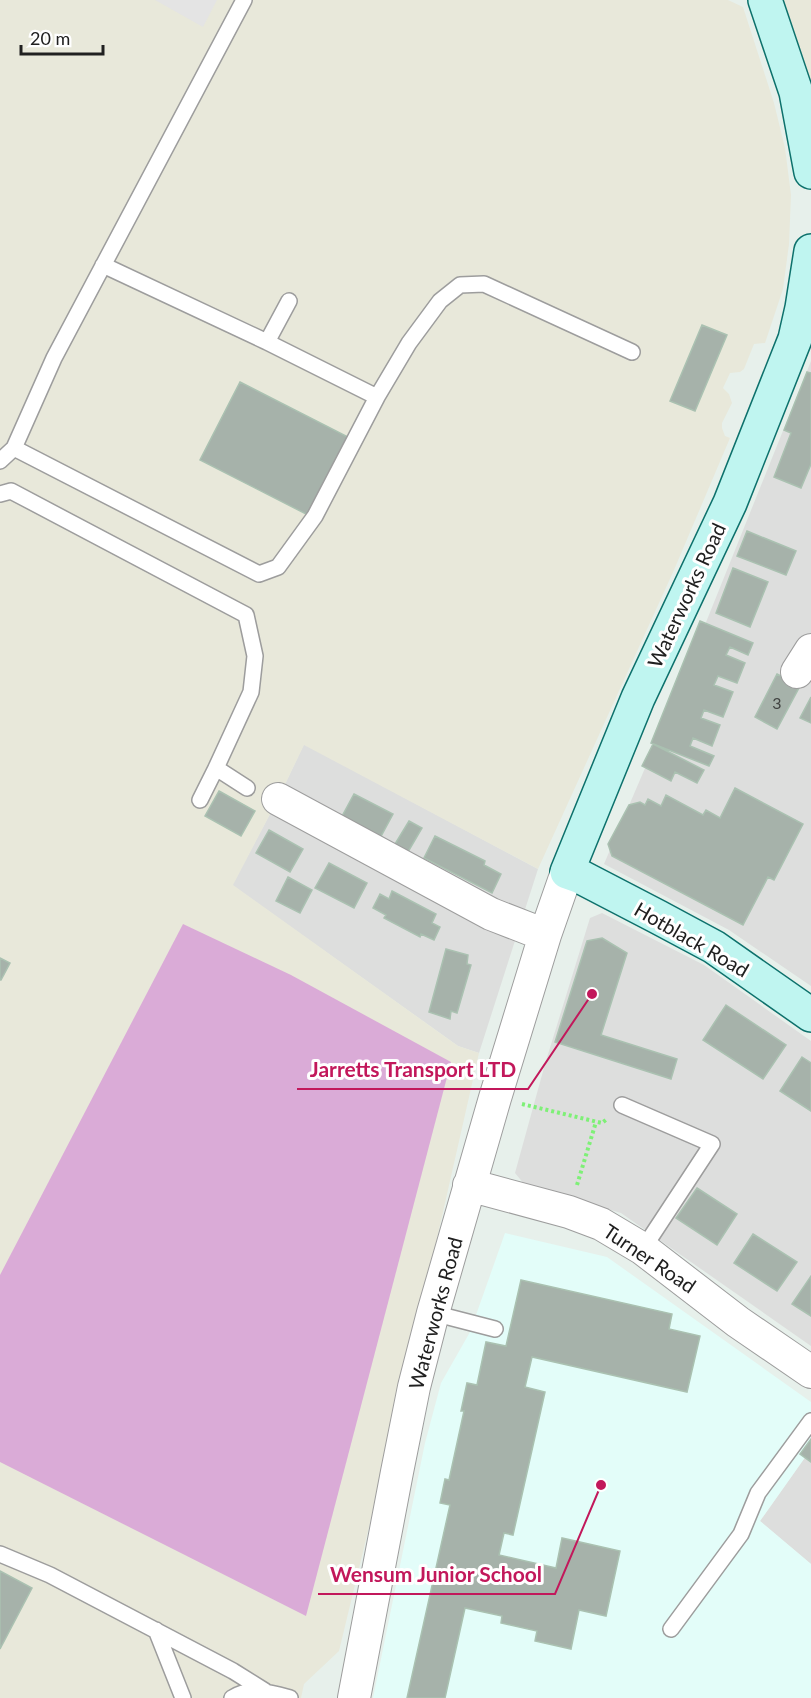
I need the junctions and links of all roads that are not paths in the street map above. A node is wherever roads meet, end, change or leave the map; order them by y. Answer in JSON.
{"nodes":[{"id":1,"x":244,"y":0,"type":"edge"},
{"id":2,"x":765,"y":0,"type":"edge"},
{"id":3,"x":811,"y":171,"type":"edge"},
{"id":4,"x":811,"y":251,"type":"edge"},
{"id":5,"x":103,"y":265,"type":"junction"},
{"id":6,"x":289,"y":302,"type":"dead end"},
{"id":7,"x":803,"y":341,"type":"edge"},
{"id":8,"x":267,"y":342,"type":"junction"},
{"id":9,"x":632,"y":352,"type":"dead end"},
{"id":10,"x":377,"y":397,"type":"junction"},
{"id":11,"x":14,"y":448,"type":"junction"},
{"id":12,"x":0,"y":461,"type":"edge"},
{"id":13,"x":0,"y":494,"type":"edge"},
{"id":14,"x":216,"y":768,"type":"junction"},
{"id":15,"x":247,"y":788,"type":"dead end"},
{"id":16,"x":278,"y":798,"type":"dead end"},
{"id":17,"x":200,"y":800,"type":"dead end"},
{"id":18,"x":567,"y":872,"type":"junction"},
{"id":19,"x":545,"y":934,"type":"junction"},
{"id":20,"x":811,"y":1015,"type":"edge"},
{"id":21,"x":622,"y":1105,"type":"road end"},
{"id":22,"x":469,"y":1185,"type":"junction"},
{"id":23,"x":643,"y":1249,"type":"junction"},
{"id":24,"x":433,"y":1313,"type":"junction"},
{"id":25,"x":495,"y":1329,"type":"dead end"},
{"id":26,"x":811,"y":1372,"type":"edge"},
{"id":27,"x":811,"y":1421,"type":"edge"},
{"id":28,"x":0,"y":1554,"type":"edge"},
{"id":29,"x":671,"y":1629,"type":"dead end"},
{"id":30,"x":156,"y":1630,"type":"junction"},
{"id":31,"x":265,"y":1691,"type":"junction"},
{"id":32,"x":183,"y":1698,"type":"edge"},
{"id":33,"x":232,"y":1698,"type":"edge"},
{"id":34,"x":290,"y":1698,"type":"edge"},
{"id":35,"x":354,"y":1698,"type":"edge"}],
"edges":[{"from":1,"to":5,"type":"lane"},
{"from":2,"to":3,"type":"street"},
{"from":4,"to":7,"type":"street","name":"Waterworks Road"},
{"from":5,"to":8,"type":"lane"},
{"from":5,"to":11,"type":"lane"},
{"from":6,"to":8,"type":"lane"},
{"from":7,"to":18,"type":"street","name":"Waterworks Road"},
{"from":8,"to":10,"type":"lane"},
{"from":9,"to":10,"type":"lane"},
{"from":10,"to":11,"type":"lane"},
{"from":11,"to":12,"type":"lane"},
{"from":13,"to":14,"type":"lane"},
{"from":14,"to":15,"type":"lane"},
{"from":14,"to":17,"type":"lane"},
{"from":16,"to":19,"type":"street"},
{"from":18,"to":19,"type":"street","name":"Waterworks Road"},
{"from":18,"to":20,"type":"street","name":"Hotblack Road"},
{"from":19,"to":22,"type":"street","name":"Waterworks Road"},
{"from":21,"to":23,"type":"lane"},
{"from":22,"to":23,"type":"street","name":"Turner Road"},
{"from":22,"to":24,"type":"street","name":"Waterworks Road"},
{"from":23,"to":26,"type":"street","name":"Turner Road"},
{"from":24,"to":25,"type":"lane"},
{"from":24,"to":35,"type":"street","name":"Waterworks Road"},
{"from":27,"to":29,"type":"lane"},
{"from":28,"to":30,"type":"lane"},
{"from":30,"to":31,"type":"lane"},
{"from":30,"to":32,"type":"lane"},
{"from":31,"to":33,"type":"lane"},
{"from":31,"to":34,"type":"lane"}]}
